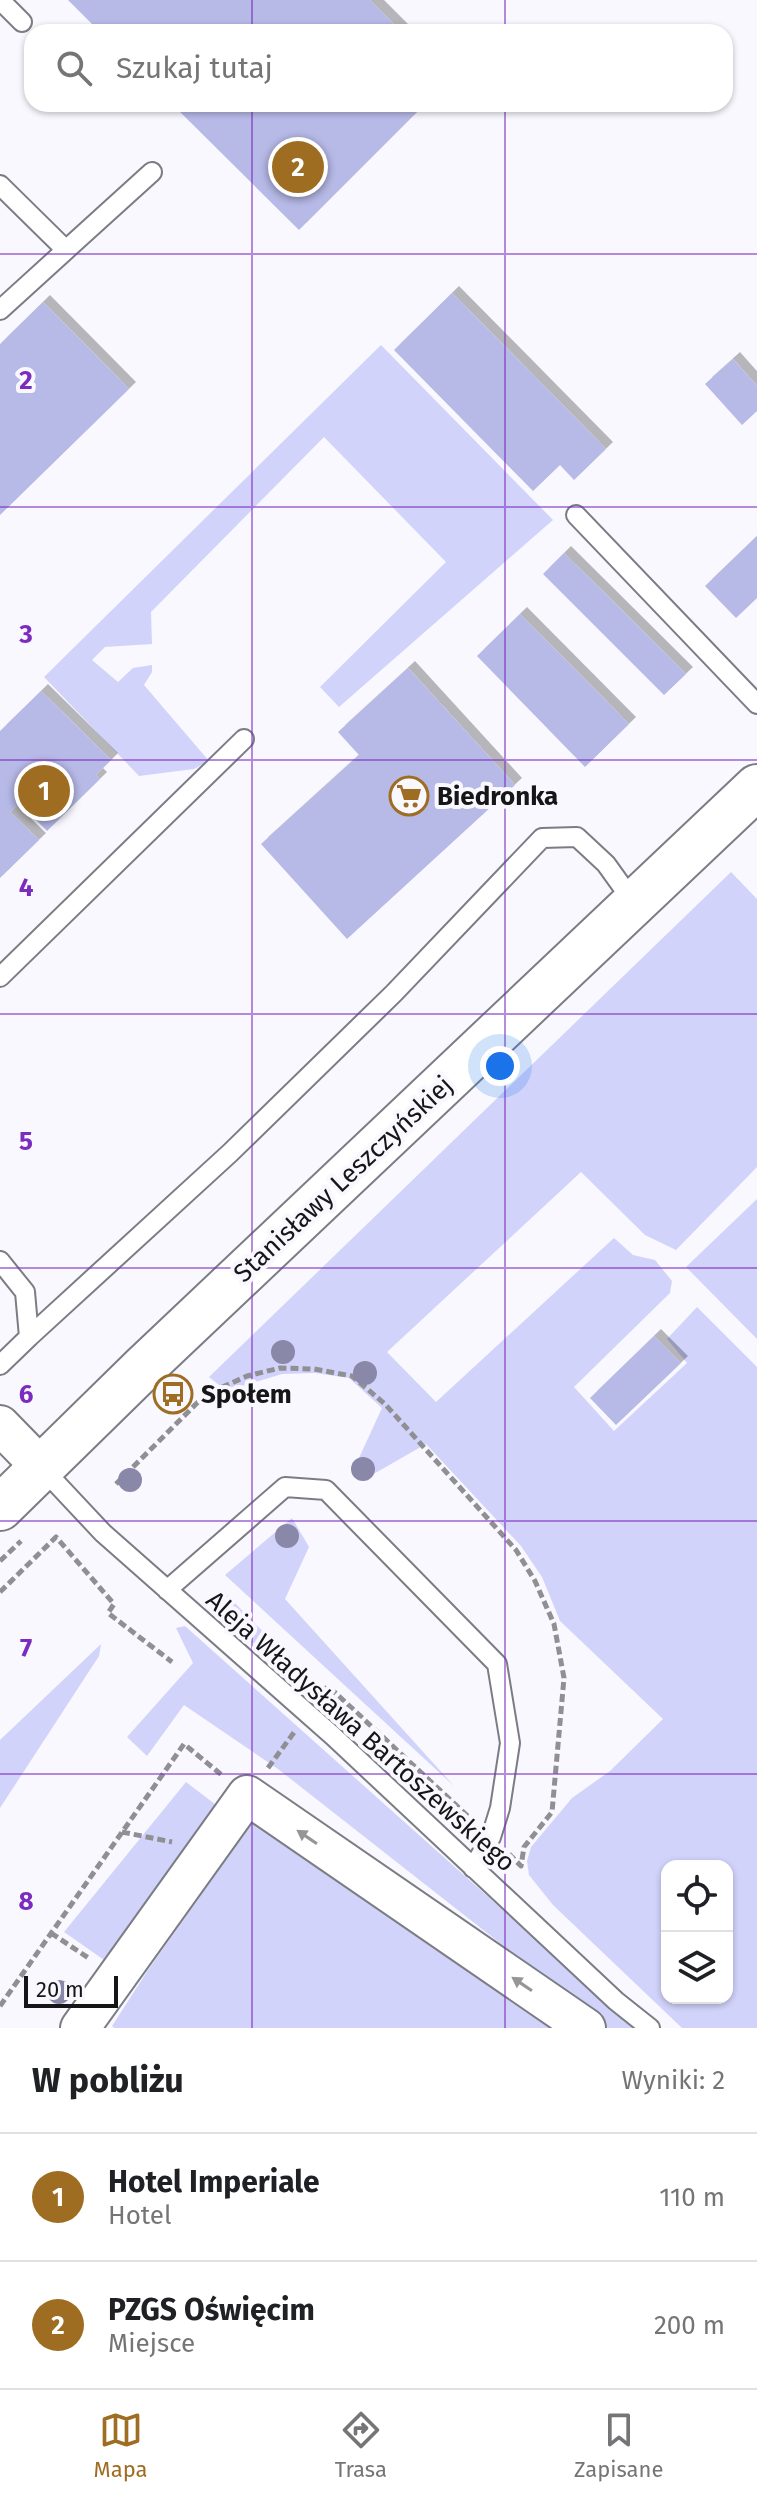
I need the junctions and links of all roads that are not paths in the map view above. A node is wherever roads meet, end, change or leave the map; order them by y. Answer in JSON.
{"nodes":[{"id":1,"x":0,"y":0,"type":"edge"},
{"id":2,"x":22,"y":22,"type":"dead end"},
{"id":3,"x":152,"y":172,"type":"dead end"},
{"id":4,"x":0,"y":185,"type":"edge"},
{"id":5,"x":66,"y":250,"type":"junction"},
{"id":6,"x":0,"y":310,"type":"edge"},
{"id":7,"x":576,"y":515,"type":"dead end"},
{"id":8,"x":757,"y":704,"type":"edge"},
{"id":9,"x":244,"y":739,"type":"dead end"},
{"id":10,"x":757,"y":787,"type":"edge"},
{"id":11,"x":634,"y":903,"type":"junction"},
{"id":12,"x":0,"y":977,"type":"edge"},
{"id":13,"x":0,"y":1261,"type":"edge"},
{"id":14,"x":29,"y":1337,"type":"junction"},
{"id":15,"x":0,"y":1365,"type":"edge"},
{"id":16,"x":0,"y":1425,"type":"edge"},
{"id":17,"x":42,"y":1468,"type":"junction"},
{"id":18,"x":0,"y":1508,"type":"edge"},
{"id":19,"x":167,"y":1590,"type":"junction"},
{"id":20,"x":473,"y":1868,"type":"junction"},
{"id":21,"x":80,"y":2028,"type":"edge"},
{"id":22,"x":586,"y":2028,"type":"edge"},
{"id":23,"x":650,"y":2028,"type":"edge"}],
"edges":[{"from":1,"to":2,"type":"lane"},
{"from":3,"to":5,"type":"lane"},
{"from":4,"to":5,"type":"lane"},
{"from":5,"to":6,"type":"lane"},
{"from":7,"to":8,"type":"lane"},
{"from":9,"to":12,"type":"lane"},
{"from":10,"to":11,"type":"street","name":"Stanisławy Leszczyńskiej"},
{"from":11,"to":14,"type":"lane"},
{"from":11,"to":17,"type":"street","name":"Stanisławy Leszczyńskiej"},
{"from":13,"to":14,"type":"lane"},
{"from":14,"to":15,"type":"lane"},
{"from":16,"to":17,"type":"street"},
{"from":17,"to":18,"type":"street","name":"Stanisławy Leszczyńskiej"},
{"from":17,"to":19,"type":"lane","name":"Aleja Władysława Bartoszewskiego"},
{"from":19,"to":20,"type":"lane","name":"Aleja Władysława Bartoszewskiego"},
{"from":19,"to":20,"type":"lane"},
{"from":20,"to":23,"type":"lane","name":"Aleja Władysława Bartoszewskiego"},
{"from":22,"to":21,"type":"street","one_way":true}]}
